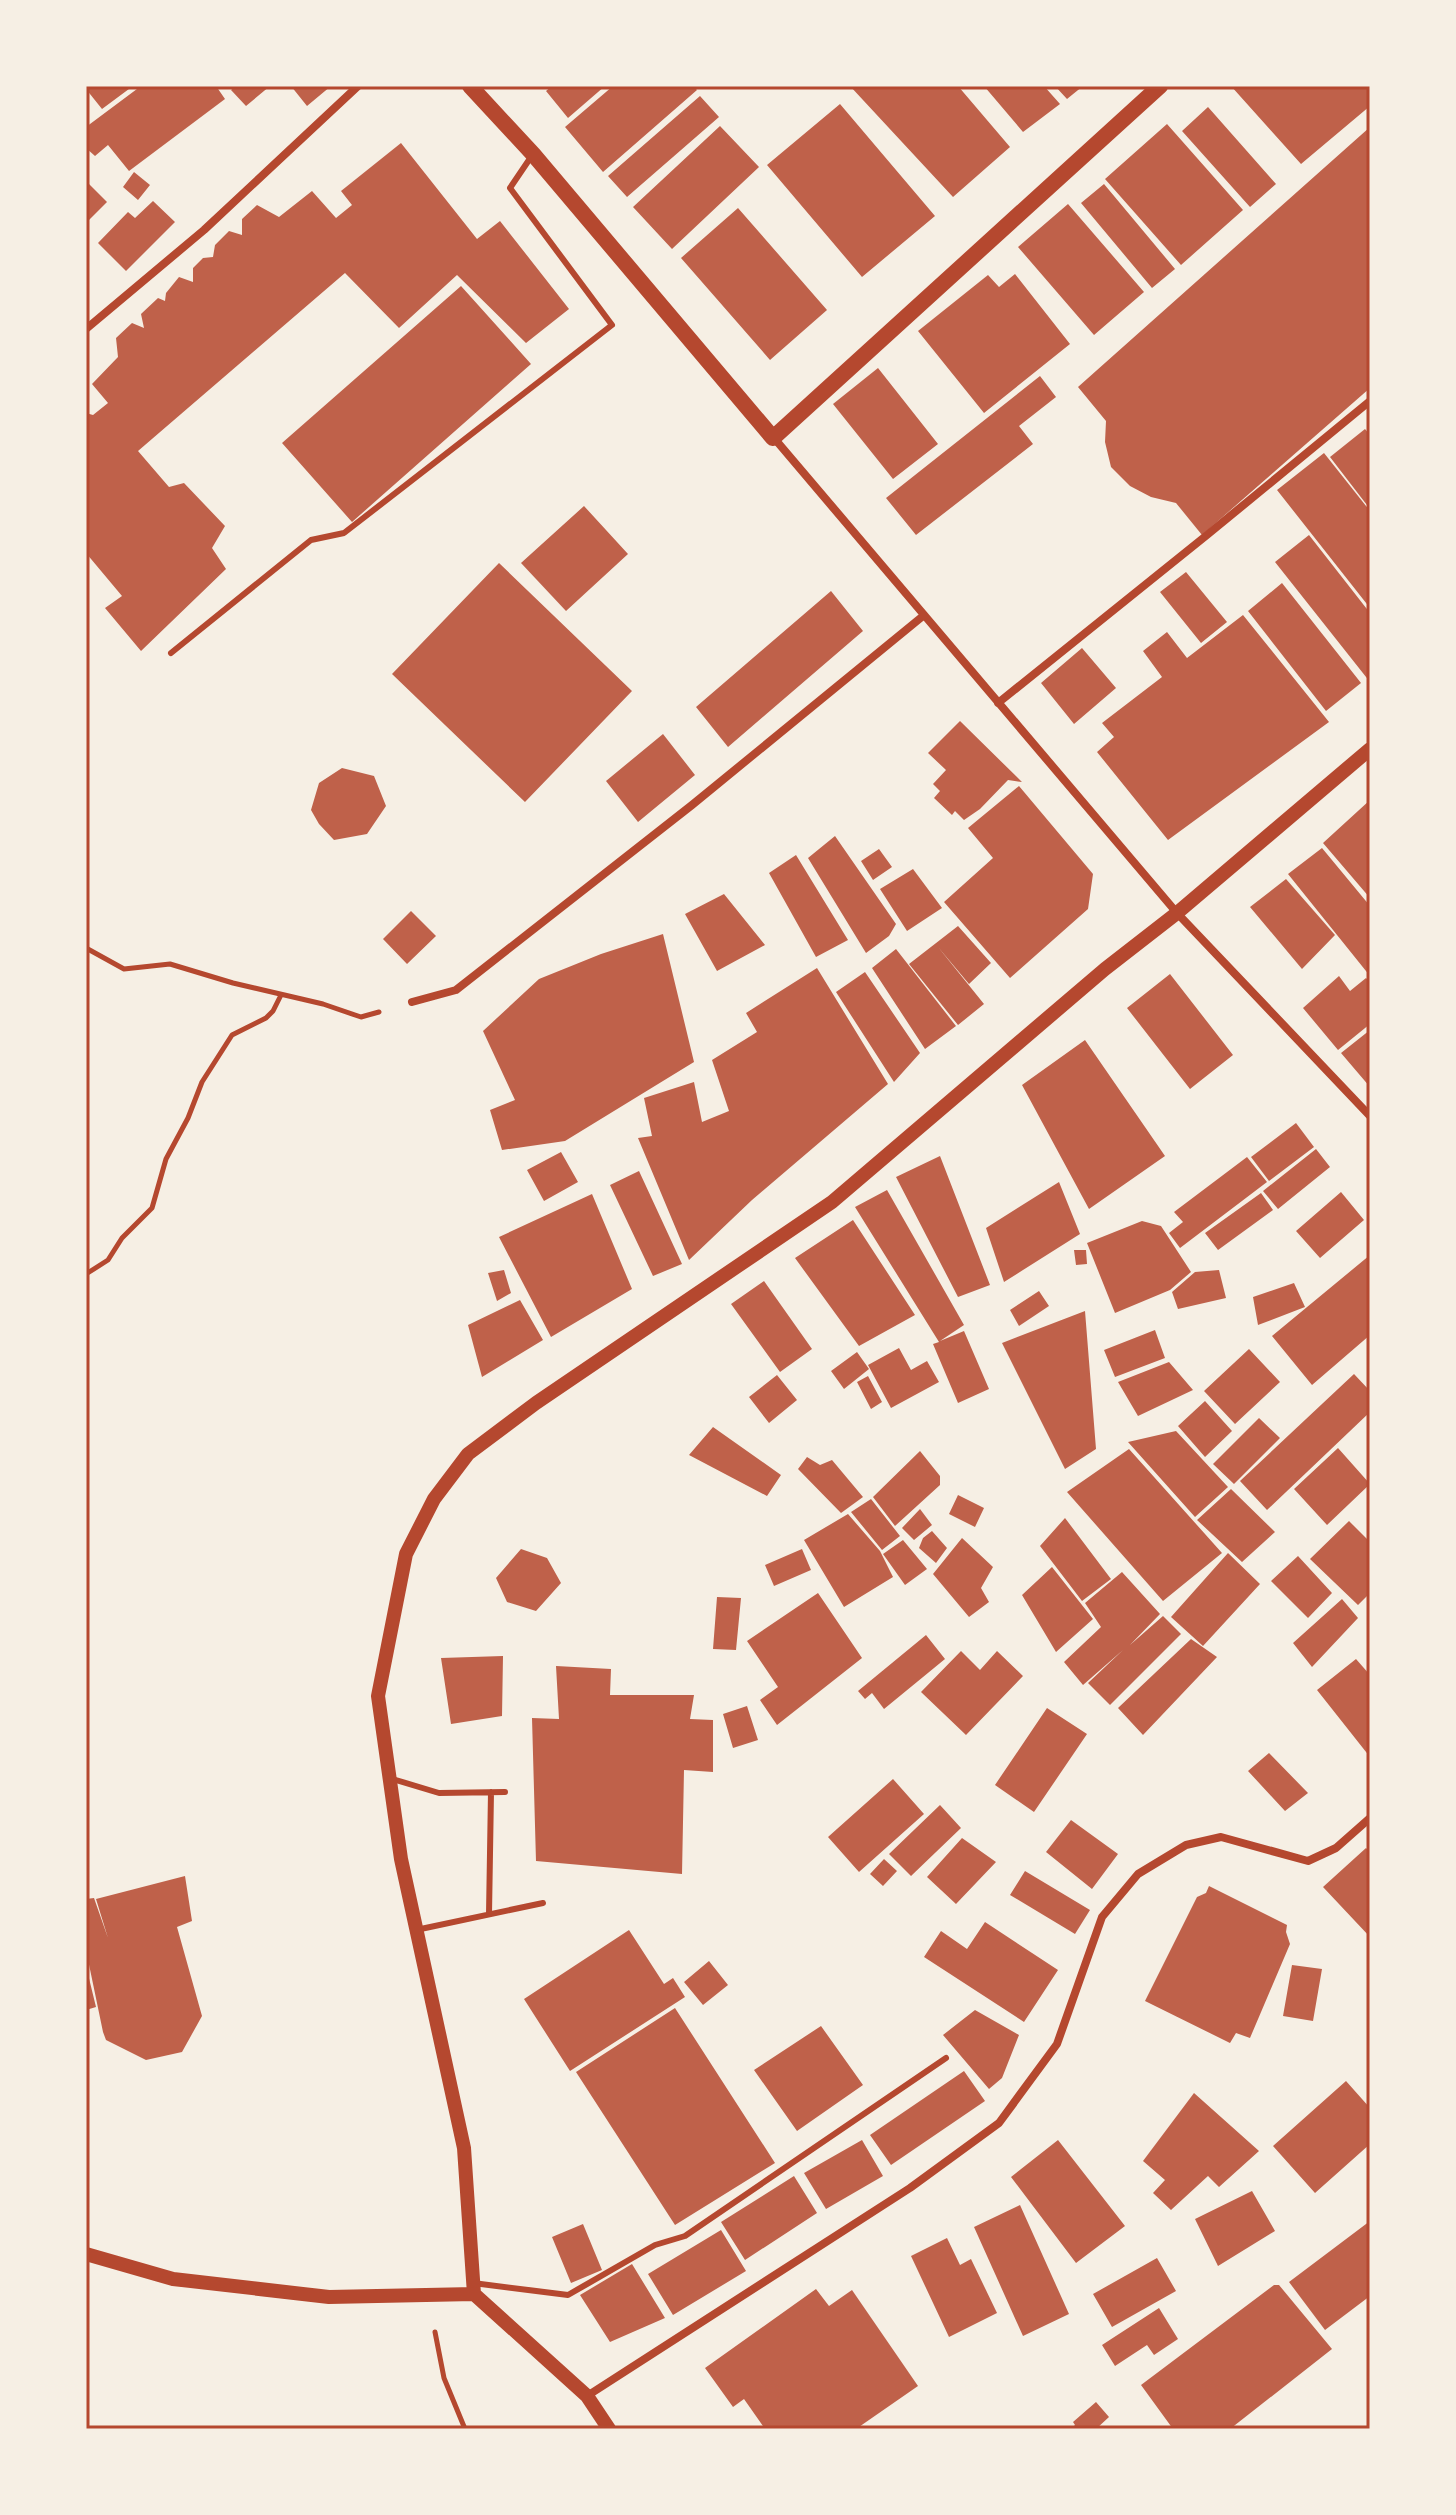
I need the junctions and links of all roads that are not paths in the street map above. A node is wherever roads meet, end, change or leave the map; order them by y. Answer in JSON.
{"nodes":[{"id":1,"x":358,"y":86,"type":"edge"},
{"id":2,"x":470,"y":86,"type":"edge"},
{"id":3,"x":1160,"y":86,"type":"edge"},
{"id":4,"x":533,"y":154,"type":"junction"},
{"id":5,"x":86,"y":329,"type":"edge"},
{"id":6,"x":1370,"y":401,"type":"edge"},
{"id":7,"x":773,"y":438,"type":"junction"},
{"id":8,"x":923,"y":616,"type":"junction"},
{"id":9,"x":171,"y":653,"type":"dead end"},
{"id":10,"x":998,"y":703,"type":"junction"},
{"id":11,"x":1370,"y":749,"type":"edge"},
{"id":12,"x":1177,"y":913,"type":"junction"},
{"id":13,"x":412,"y":1002,"type":"road end"},
{"id":14,"x":1370,"y":1116,"type":"edge"},
{"id":15,"x":389,"y":1778,"type":"junction"},
{"id":16,"x":491,"y":1792,"type":"junction"},
{"id":17,"x":505,"y":1792,"type":"dead end"},
{"id":18,"x":1370,"y":1818,"type":"edge"},
{"id":19,"x":543,"y":1903,"type":"dead end"},
{"id":20,"x":489,"y":1914,"type":"junction"},
{"id":21,"x":416,"y":1930,"type":"junction"},
{"id":22,"x":946,"y":2058,"type":"dead end"},
{"id":23,"x":86,"y":2254,"type":"edge"},
{"id":24,"x":474,"y":2289,"type":"junction"},
{"id":25,"x":587,"y":2396,"type":"junction"},
{"id":26,"x":609,"y":2429,"type":"edge"}],
"edges":[{"from":1,"to":5,"type":"street"},
{"from":2,"to":4,"type":"main road"},
{"from":3,"to":7,"type":"main road"},
{"from":4,"to":7,"type":"main road"},
{"from":4,"to":9,"type":"lane"},
{"from":6,"to":10,"type":"street"},
{"from":7,"to":8,"type":"street"},
{"from":8,"to":10,"type":"street"},
{"from":8,"to":13,"type":"street"},
{"from":10,"to":12,"type":"street"},
{"from":11,"to":12,"type":"street"},
{"from":12,"to":14,"type":"street"},
{"from":12,"to":15,"type":"street"},
{"from":15,"to":16,"type":"lane"},
{"from":15,"to":21,"type":"street"},
{"from":16,"to":17,"type":"lane"},
{"from":16,"to":20,"type":"lane"},
{"from":18,"to":25,"type":"street"},
{"from":19,"to":20,"type":"lane"},
{"from":20,"to":21,"type":"lane"},
{"from":21,"to":24,"type":"street"},
{"from":22,"to":24,"type":"lane"},
{"from":23,"to":24,"type":"street"},
{"from":24,"to":25,"type":"street"},
{"from":25,"to":26,"type":"street"}]}
